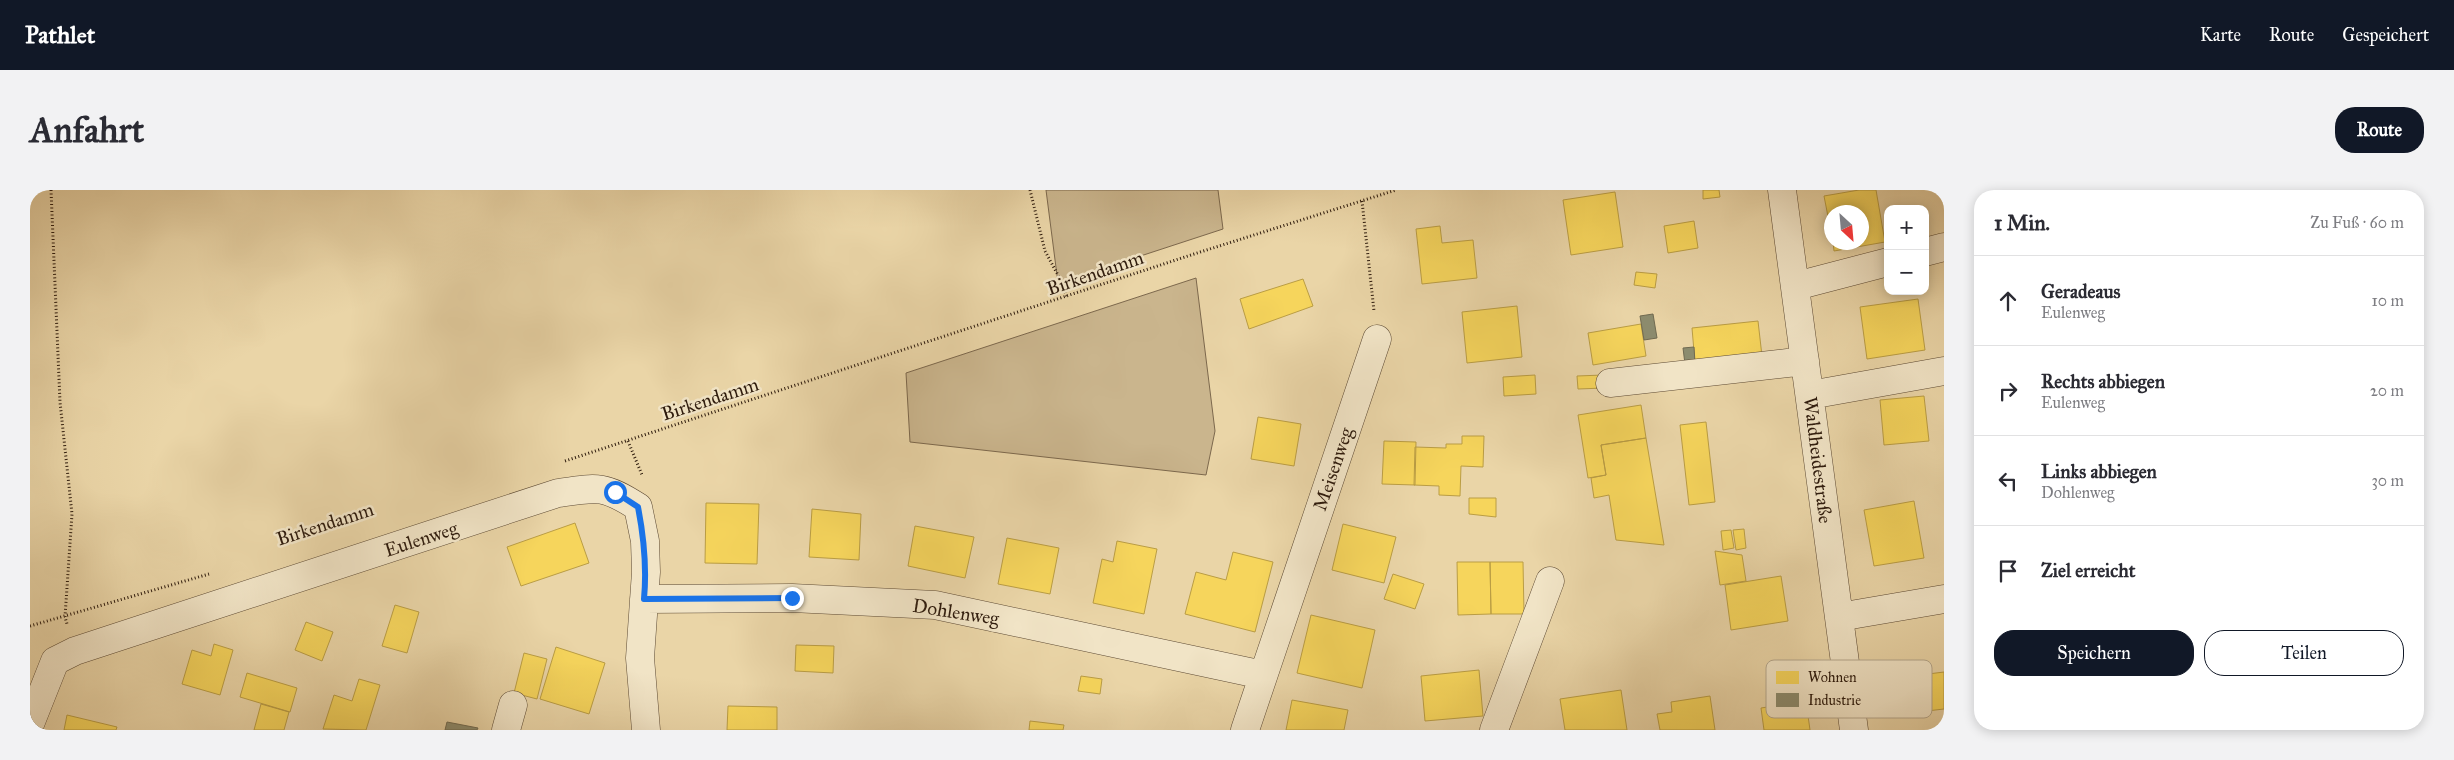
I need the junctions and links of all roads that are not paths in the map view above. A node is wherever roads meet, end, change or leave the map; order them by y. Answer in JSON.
{"nodes":[{"id":1,"x":1782,"y":190,"type":"edge"},
{"id":2,"x":1944,"y":247,"type":"edge"},
{"id":3,"x":1929,"y":251,"type":"edge"},
{"id":4,"x":1884,"y":263,"type":"edge"},
{"id":5,"x":1796,"y":286,"type":"junction"},
{"id":6,"x":1377,"y":339,"type":"road end"},
{"id":7,"x":1805,"y":361,"type":"junction"},
{"id":8,"x":1944,"y":371,"type":"edge"},
{"id":9,"x":1610,"y":383,"type":"dead end"},
{"id":10,"x":1810,"y":395,"type":"junction"},
{"id":11,"x":1550,"y":581,"type":"dead end"},
{"id":12,"x":644,"y":599,"type":"junction"},
{"id":13,"x":1944,"y":599,"type":"edge"},
{"id":14,"x":1839,"y":617,"type":"junction"},
{"id":15,"x":1845,"y":660,"type":"edge"},
{"id":16,"x":1263,"y":674,"type":"junction"},
{"id":17,"x":30,"y":724,"type":"edge"},
{"id":18,"x":646,"y":730,"type":"edge"},
{"id":19,"x":1245,"y":730,"type":"edge"},
{"id":20,"x":1494,"y":730,"type":"edge"}],
"edges":[{"from":1,"to":5,"type":"street","name":"Waldheidestraße"},
{"from":2,"to":3,"type":"street"},
{"from":4,"to":5,"type":"street"},
{"from":5,"to":7,"type":"street","name":"Waldheidestraße"},
{"from":6,"to":16,"type":"street","name":"Meisenweg"},
{"from":7,"to":9,"type":"street"},
{"from":7,"to":10,"type":"street","name":"Waldheidestraße"},
{"from":8,"to":10,"type":"street"},
{"from":10,"to":14,"type":"street","name":"Waldheidestraße"},
{"from":11,"to":20,"type":"street"},
{"from":12,"to":16,"type":"street","name":"Dohlenweg"},
{"from":12,"to":17,"type":"street","name":"Eulenweg"},
{"from":12,"to":18,"type":"street","name":"Eulenweg"},
{"from":13,"to":14,"type":"street"},
{"from":14,"to":15,"type":"street","name":"Waldheidestraße"},
{"from":16,"to":19,"type":"street","name":"Meisenweg"}]}
